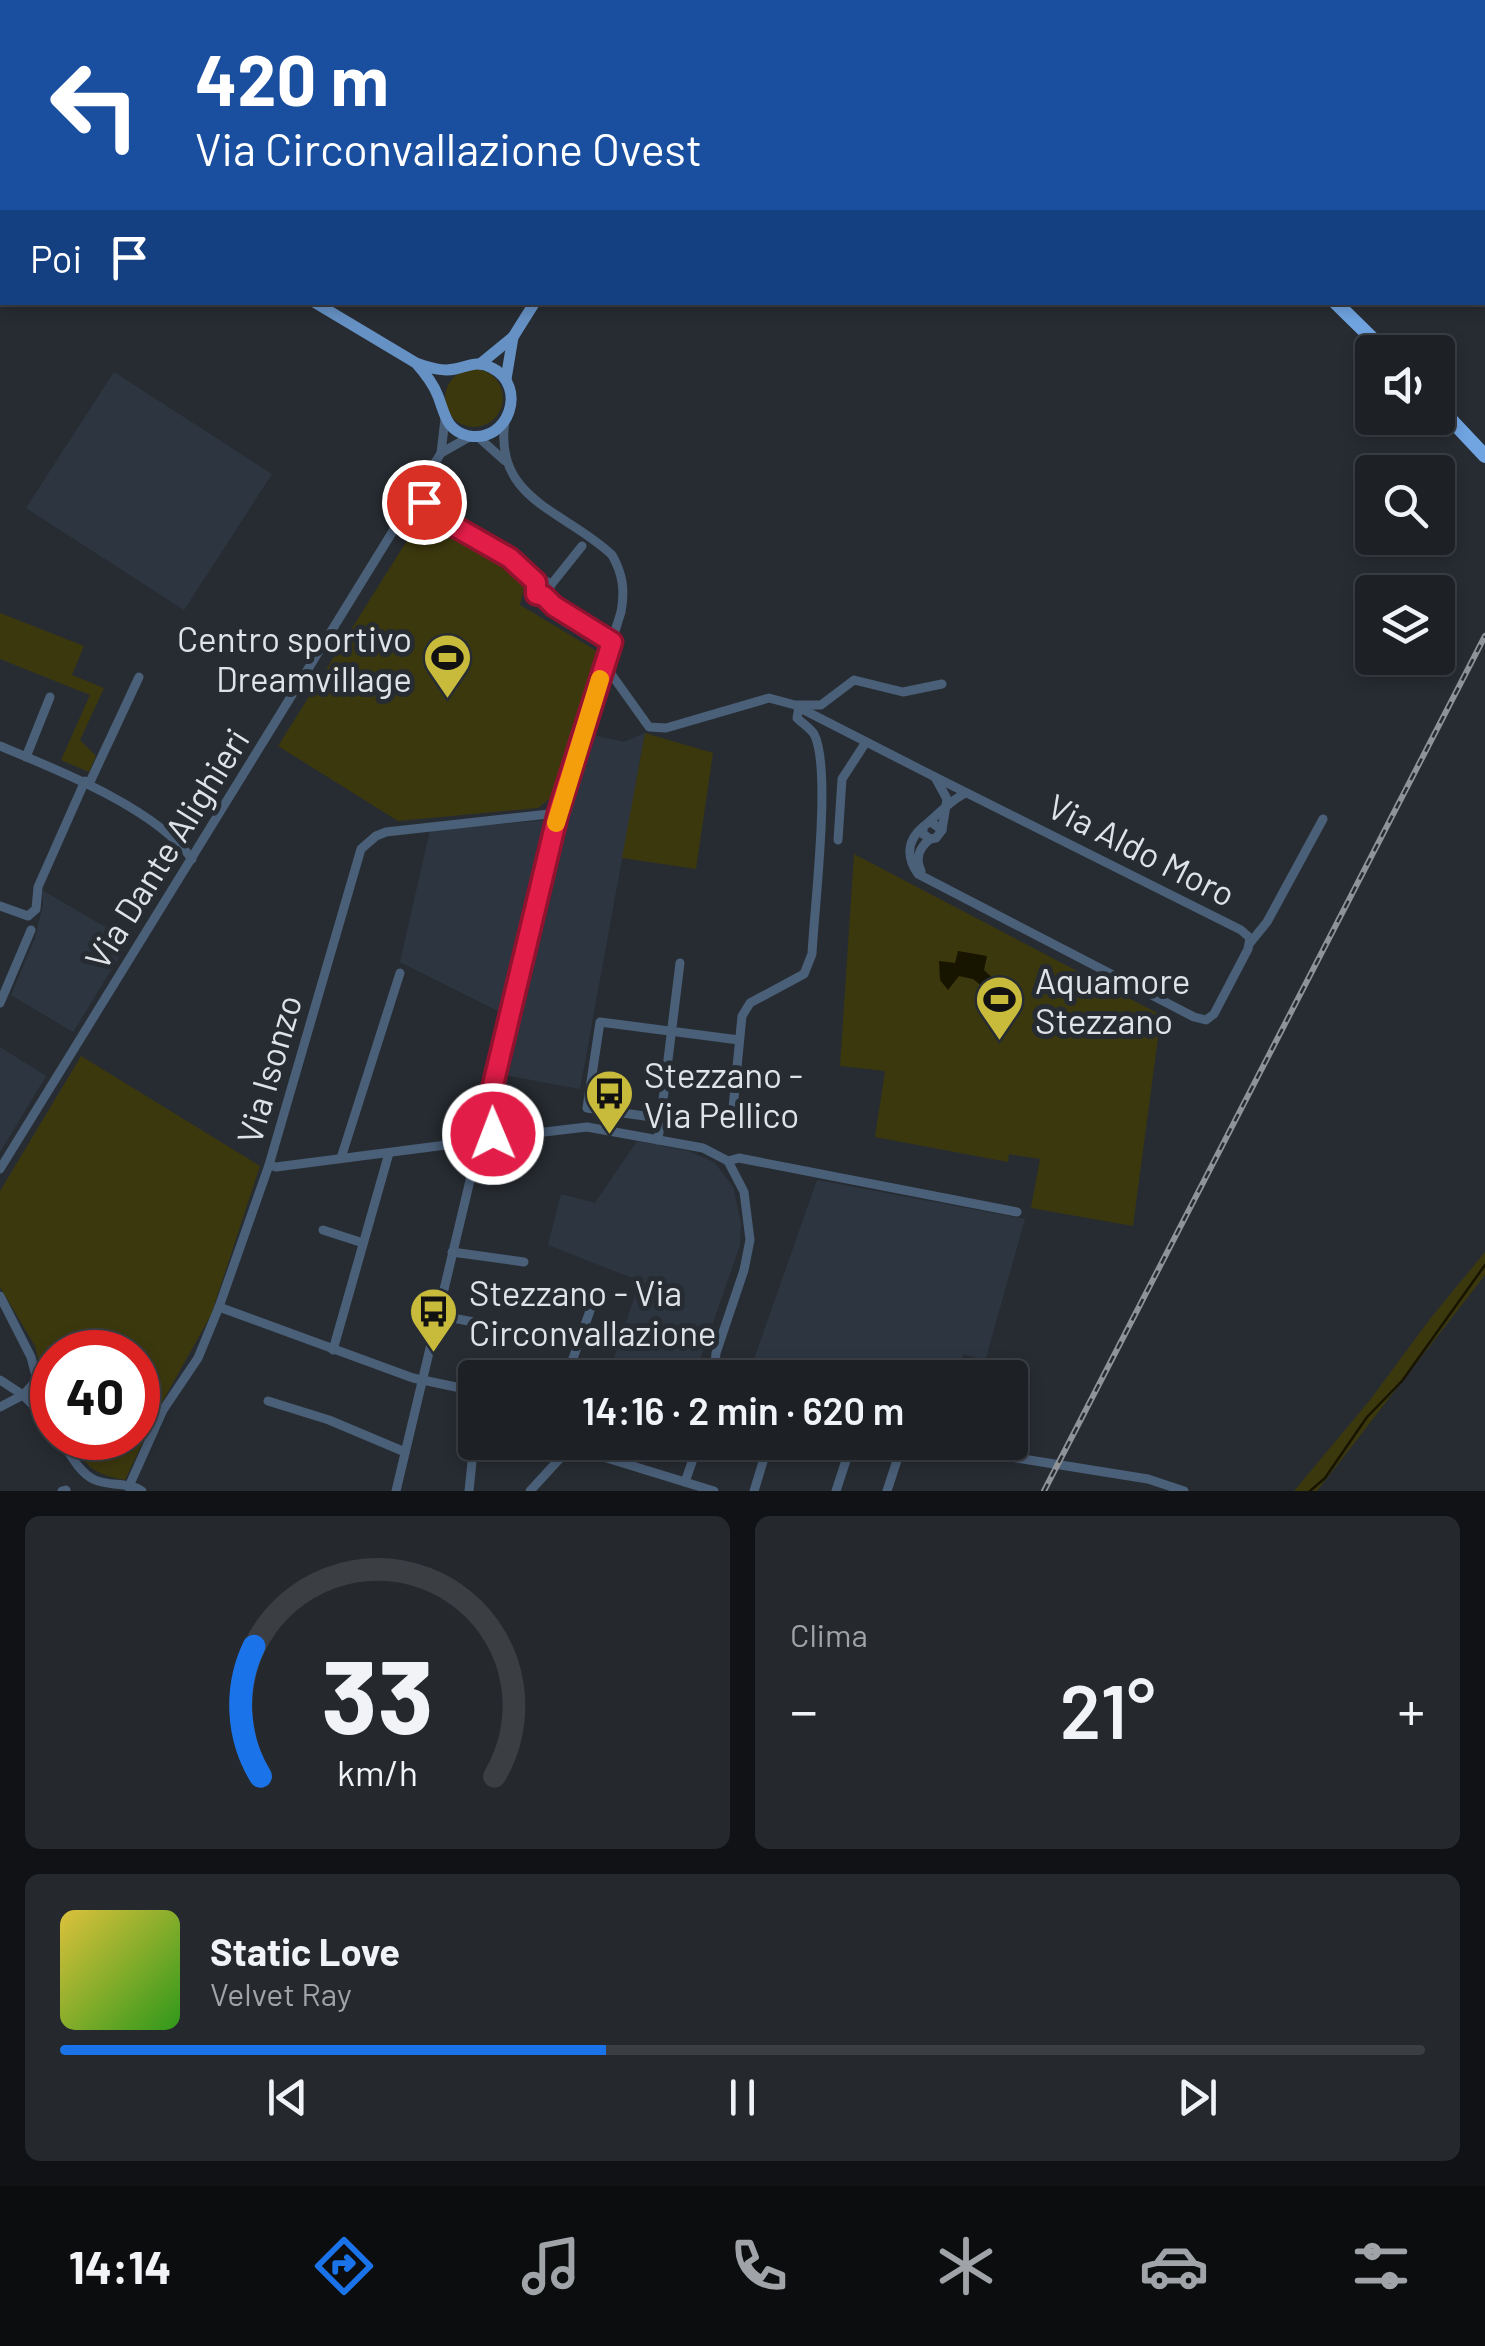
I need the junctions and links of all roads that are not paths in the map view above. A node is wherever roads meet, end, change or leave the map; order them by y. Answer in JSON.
{"nodes":[{"id":1,"x":319,"y":305,"type":"edge"},
{"id":2,"x":533,"y":305,"type":"edge"},
{"id":3,"x":1338,"y":305,"type":"edge"},
{"id":4,"x":1369,"y":335,"type":"edge"},
{"id":5,"x":513,"y":337,"type":"junction"},
{"id":6,"x":416,"y":363,"type":"junction"},
{"id":7,"x":480,"y":364,"type":"junction"},
{"id":8,"x":456,"y":369,"type":"junction"},
{"id":9,"x":506,"y":380,"type":"junction"},
{"id":10,"x":439,"y":398,"type":"junction"},
{"id":11,"x":444,"y":419,"type":"junction"},
{"id":12,"x":505,"y":421,"type":"junction"},
{"id":13,"x":1455,"y":424,"type":"edge"},
{"id":14,"x":474,"y":436,"type":"junction"},
{"id":15,"x":441,"y":454,"type":"junction"},
{"id":16,"x":1485,"y":456,"type":"edge"},
{"id":17,"x":506,"y":462,"type":"junction"},
{"id":18,"x":420,"y":488,"type":"junction"},
{"id":19,"x":410,"y":505,"type":"junction"},
{"id":20,"x":433,"y":514,"type":"junction"},
{"id":21,"x":582,"y":546,"type":"dead end"},
{"id":22,"x":547,"y":591,"type":"junction"},
{"id":23,"x":612,"y":642,"type":"junction"},
{"id":24,"x":604,"y":664,"type":"junction"},
{"id":25,"x":138,"y":677,"type":"dead end"},
{"id":26,"x":942,"y":684,"type":"dead end"},
{"id":27,"x":50,"y":696,"type":"dead end"},
{"id":28,"x":797,"y":706,"type":"junction"},
{"id":29,"x":866,"y":742,"type":"junction"},
{"id":30,"x":0,"y":746,"type":"edge"},
{"id":31,"x":26,"y":757,"type":"junction"},
{"id":32,"x":935,"y":776,"type":"junction"},
{"id":33,"x":87,"y":783,"type":"junction"},
{"id":34,"x":966,"y":792,"type":"junction"},
{"id":35,"x":948,"y":808,"type":"junction"},
{"id":36,"x":558,"y":813,"type":"junction"},
{"id":37,"x":1323,"y":820,"type":"dead end"},
{"id":38,"x":927,"y":824,"type":"junction"},
{"id":39,"x":942,"y":830,"type":"junction"},
{"id":40,"x":178,"y":839,"type":"junction"},
{"id":41,"x":838,"y":840,"type":"dead end"},
{"id":42,"x":930,"y":840,"type":"junction"},
{"id":43,"x":202,"y":842,"type":"junction"},
{"id":44,"x":192,"y":859,"type":"junction"},
{"id":45,"x":929,"y":881,"type":"junction"},
{"id":46,"x":0,"y":906,"type":"edge"},
{"id":47,"x":31,"y":930,"type":"dead end"},
{"id":48,"x":1250,"y":944,"type":"junction"},
{"id":49,"x":680,"y":963,"type":"dead end"},
{"id":50,"x":400,"y":972,"type":"dead end"},
{"id":51,"x":0,"y":1002,"type":"edge"},
{"id":52,"x":670,"y":1030,"type":"junction"},
{"id":53,"x":739,"y":1040,"type":"junction"},
{"id":54,"x":733,"y":1108,"type":"dead end"},
{"id":55,"x":659,"y":1118,"type":"junction"},
{"id":56,"x":489,"y":1128,"type":"junction"},
{"id":57,"x":658,"y":1140,"type":"junction"},
{"id":58,"x":477,"y":1144,"type":"junction"},
{"id":59,"x":389,"y":1153,"type":"junction"},
{"id":60,"x":342,"y":1158,"type":"junction"},
{"id":61,"x":728,"y":1160,"type":"junction"},
{"id":62,"x":269,"y":1165,"type":"junction"},
{"id":63,"x":0,"y":1169,"type":"edge"},
{"id":64,"x":1017,"y":1212,"type":"dead end"},
{"id":65,"x":323,"y":1230,"type":"dead end"},
{"id":66,"x":364,"y":1243,"type":"junction"},
{"id":67,"x":452,"y":1252,"type":"junction"},
{"id":68,"x":524,"y":1262,"type":"dead end"},
{"id":69,"x":0,"y":1296,"type":"edge"},
{"id":70,"x":218,"y":1307,"type":"junction"},
{"id":71,"x":591,"y":1308,"type":"dead end"},
{"id":72,"x":437,"y":1315,"type":"junction"},
{"id":73,"x":505,"y":1328,"type":"dead end"},
{"id":74,"x":333,"y":1350,"type":"junction"},
{"id":75,"x":30,"y":1355,"type":"edge"},
{"id":76,"x":572,"y":1360,"type":"edge"},
{"id":77,"x":716,"y":1360,"type":"edge"},
{"id":78,"x":0,"y":1380,"type":"edge"},
{"id":79,"x":422,"y":1381,"type":"junction"},
{"id":80,"x":30,"y":1387,"type":"edge"},
{"id":81,"x":458,"y":1388,"type":"edge"},
{"id":82,"x":23,"y":1394,"type":"junction"},
{"id":83,"x":268,"y":1401,"type":"dead end"},
{"id":84,"x":30,"y":1402,"type":"edge"},
{"id":85,"x":0,"y":1407,"type":"edge"},
{"id":86,"x":405,"y":1452,"type":"junction"},
{"id":87,"x":75,"y":1460,"type":"edge"},
{"id":88,"x":472,"y":1460,"type":"edge"},
{"id":89,"x":559,"y":1460,"type":"edge"},
{"id":90,"x":613,"y":1460,"type":"edge"},
{"id":91,"x":693,"y":1460,"type":"edge"},
{"id":92,"x":763,"y":1460,"type":"edge"},
{"id":93,"x":846,"y":1460,"type":"edge"},
{"id":94,"x":897,"y":1460,"type":"edge"},
{"id":95,"x":1028,"y":1460,"type":"edge"},
{"id":96,"x":686,"y":1482,"type":"junction"},
{"id":97,"x":130,"y":1488,"type":"edge"},
{"id":98,"x":533,"y":1490,"type":"edge"},
{"id":99,"x":142,"y":1491,"type":"edge"},
{"id":100,"x":396,"y":1491,"type":"edge"},
{"id":101,"x":469,"y":1491,"type":"edge"},
{"id":102,"x":714,"y":1491,"type":"edge"},
{"id":103,"x":754,"y":1491,"type":"edge"},
{"id":104,"x":836,"y":1491,"type":"edge"},
{"id":105,"x":887,"y":1491,"type":"edge"},
{"id":106,"x":1184,"y":1491,"type":"edge"}],
"edges":[{"from":1,"to":6,"type":"main road"},
{"from":2,"to":5,"type":"main road"},
{"from":3,"to":4,"type":"highway"},
{"from":5,"to":7,"type":"main road"},
{"from":5,"to":9,"type":"main road"},
{"from":6,"to":8,"type":"main road"},
{"from":6,"to":10,"type":"main road"},
{"from":7,"to":8,"type":"main road"},
{"from":7,"to":9,"type":"main road"},
{"from":8,"to":10,"type":"main road"},
{"from":9,"to":12,"type":"main road"},
{"from":10,"to":11,"type":"main road"},
{"from":11,"to":14,"type":"main road"},
{"from":11,"to":15,"type":"street","name":"Via Dante Alighieri"},
{"from":12,"to":14,"type":"main road"},
{"from":12,"to":17,"type":"street"},
{"from":13,"to":16,"type":"highway"},
{"from":14,"to":15,"type":"street","name":"Via Dante Alighieri"},
{"from":14,"to":17,"type":"street"},
{"from":15,"to":18,"type":"street","name":"Via Dante Alighieri"},
{"from":17,"to":23,"type":"street"},
{"from":18,"to":19,"type":"street","name":"Via Dante Alighieri"},
{"from":18,"to":20,"type":"street"},
{"from":19,"to":20,"type":"street"},
{"from":19,"to":43,"type":"street","name":"Via Dante Alighieri"},
{"from":20,"to":22,"type":"street"},
{"from":21,"to":22,"type":"street"},
{"from":22,"to":23,"type":"street"},
{"from":23,"to":24,"type":"street"},
{"from":24,"to":28,"type":"street"},
{"from":24,"to":36,"type":"street"},
{"from":25,"to":33,"type":"street"},
{"from":26,"to":28,"type":"street"},
{"from":27,"to":31,"type":"street"},
{"from":28,"to":29,"type":"street","name":"Via Aldo Moro"},
{"from":28,"to":53,"type":"street"},
{"from":29,"to":32,"type":"street","name":"Via Aldo Moro"},
{"from":29,"to":41,"type":"street"},
{"from":30,"to":31,"type":"street"},
{"from":31,"to":33,"type":"street"},
{"from":32,"to":34,"type":"street","name":"Via Aldo Moro"},
{"from":32,"to":35,"type":"street"},
{"from":33,"to":40,"type":"street"},
{"from":33,"to":46,"type":"street"},
{"from":34,"to":35,"type":"street"},
{"from":34,"to":48,"type":"street","name":"Via Aldo Moro"},
{"from":35,"to":38,"type":"street"},
{"from":35,"to":39,"type":"street"},
{"from":36,"to":56,"type":"street"},
{"from":36,"to":62,"type":"street","name":"Via Isonzo"},
{"from":37,"to":48,"type":"street"},
{"from":38,"to":39,"type":"street"},
{"from":38,"to":42,"type":"street"},
{"from":38,"to":45,"type":"street"},
{"from":39,"to":42,"type":"street"},
{"from":40,"to":43,"type":"street"},
{"from":40,"to":44,"type":"street"},
{"from":42,"to":45,"type":"street"},
{"from":43,"to":44,"type":"street","name":"Via Dante Alighieri"},
{"from":44,"to":63,"type":"street","name":"Via Dante Alighieri"},
{"from":45,"to":48,"type":"street","name":"Via Aldo Moro"},
{"from":47,"to":51,"type":"street"},
{"from":49,"to":52,"type":"street"},
{"from":50,"to":60,"type":"street"},
{"from":52,"to":53,"type":"street"},
{"from":52,"to":55,"type":"street"},
{"from":52,"to":55,"type":"street"},
{"from":53,"to":54,"type":"street"},
{"from":55,"to":57,"type":"street"},
{"from":56,"to":57,"type":"street"},
{"from":56,"to":58,"type":"street"},
{"from":57,"to":61,"type":"street"},
{"from":58,"to":59,"type":"street"},
{"from":58,"to":67,"type":"street"},
{"from":59,"to":60,"type":"street"},
{"from":59,"to":66,"type":"street"},
{"from":60,"to":62,"type":"street"},
{"from":61,"to":64,"type":"street"},
{"from":61,"to":77,"type":"street"},
{"from":62,"to":70,"type":"street","name":"Via Isonzo"},
{"from":65,"to":66,"type":"street"},
{"from":66,"to":74,"type":"street"},
{"from":67,"to":68,"type":"street"},
{"from":67,"to":72,"type":"street"},
{"from":69,"to":75,"type":"street"},
{"from":70,"to":74,"type":"street"},
{"from":70,"to":97,"type":"street","name":"Via Isonzo"},
{"from":71,"to":76,"type":"street"},
{"from":72,"to":73,"type":"street"},
{"from":72,"to":79,"type":"street"},
{"from":74,"to":79,"type":"street"},
{"from":78,"to":82,"type":"street"},
{"from":79,"to":81,"type":"street"},
{"from":79,"to":86,"type":"street"},
{"from":80,"to":82,"type":"street"},
{"from":82,"to":84,"type":"street"},
{"from":82,"to":85,"type":"street"},
{"from":83,"to":86,"type":"street"},
{"from":86,"to":100,"type":"street"},
{"from":87,"to":97,"type":"street"},
{"from":88,"to":101,"type":"street"},
{"from":89,"to":98,"type":"street"},
{"from":90,"to":96,"type":"street"},
{"from":91,"to":96,"type":"street"},
{"from":92,"to":103,"type":"street"},
{"from":93,"to":104,"type":"street"},
{"from":94,"to":105,"type":"street"},
{"from":95,"to":106,"type":"street"},
{"from":96,"to":102,"type":"street"},
{"from":97,"to":99,"type":"street"}]}
